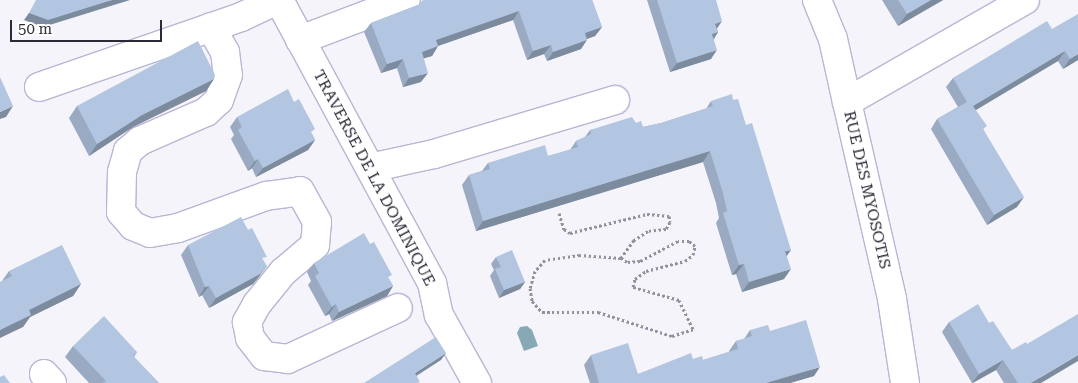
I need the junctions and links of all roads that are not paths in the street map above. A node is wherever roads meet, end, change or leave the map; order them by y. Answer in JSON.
{"nodes":[{"id":1,"x":278,"y":0,"type":"edge"},
{"id":2,"x":406,"y":0,"type":"edge"},
{"id":3,"x":817,"y":0,"type":"edge"},
{"id":4,"x":1025,"y":0,"type":"edge"},
{"id":5,"x":211,"y":27,"type":"junction"},
{"id":6,"x":300,"y":40,"type":"junction"},
{"id":7,"x":39,"y":87,"type":"dead end"},
{"id":8,"x":614,"y":100,"type":"dead end"},
{"id":9,"x":847,"y":102,"type":"junction"},
{"id":10,"x":370,"y":168,"type":"junction"},
{"id":11,"x":398,"y":308,"type":"dead end"},
{"id":12,"x":477,"y":383,"type":"edge"},
{"id":13,"x":905,"y":383,"type":"edge"}],
"edges":[{"from":1,"to":5,"type":"street"},
{"from":1,"to":6,"type":"street","name":"TRAVERSE DE LA DOMINIQUE"},
{"from":2,"to":6,"type":"street"},
{"from":3,"to":9,"type":"street","name":"RUE DES MYOSOTIS"},
{"from":4,"to":9,"type":"street"},
{"from":5,"to":7,"type":"street"},
{"from":5,"to":11,"type":"street"},
{"from":6,"to":10,"type":"street","name":"TRAVERSE DE LA DOMINIQUE"},
{"from":8,"to":10,"type":"street"},
{"from":9,"to":13,"type":"street","name":"RUE DES MYOSOTIS"},
{"from":10,"to":12,"type":"street","name":"TRAVERSE DE LA DOMINIQUE"}]}
